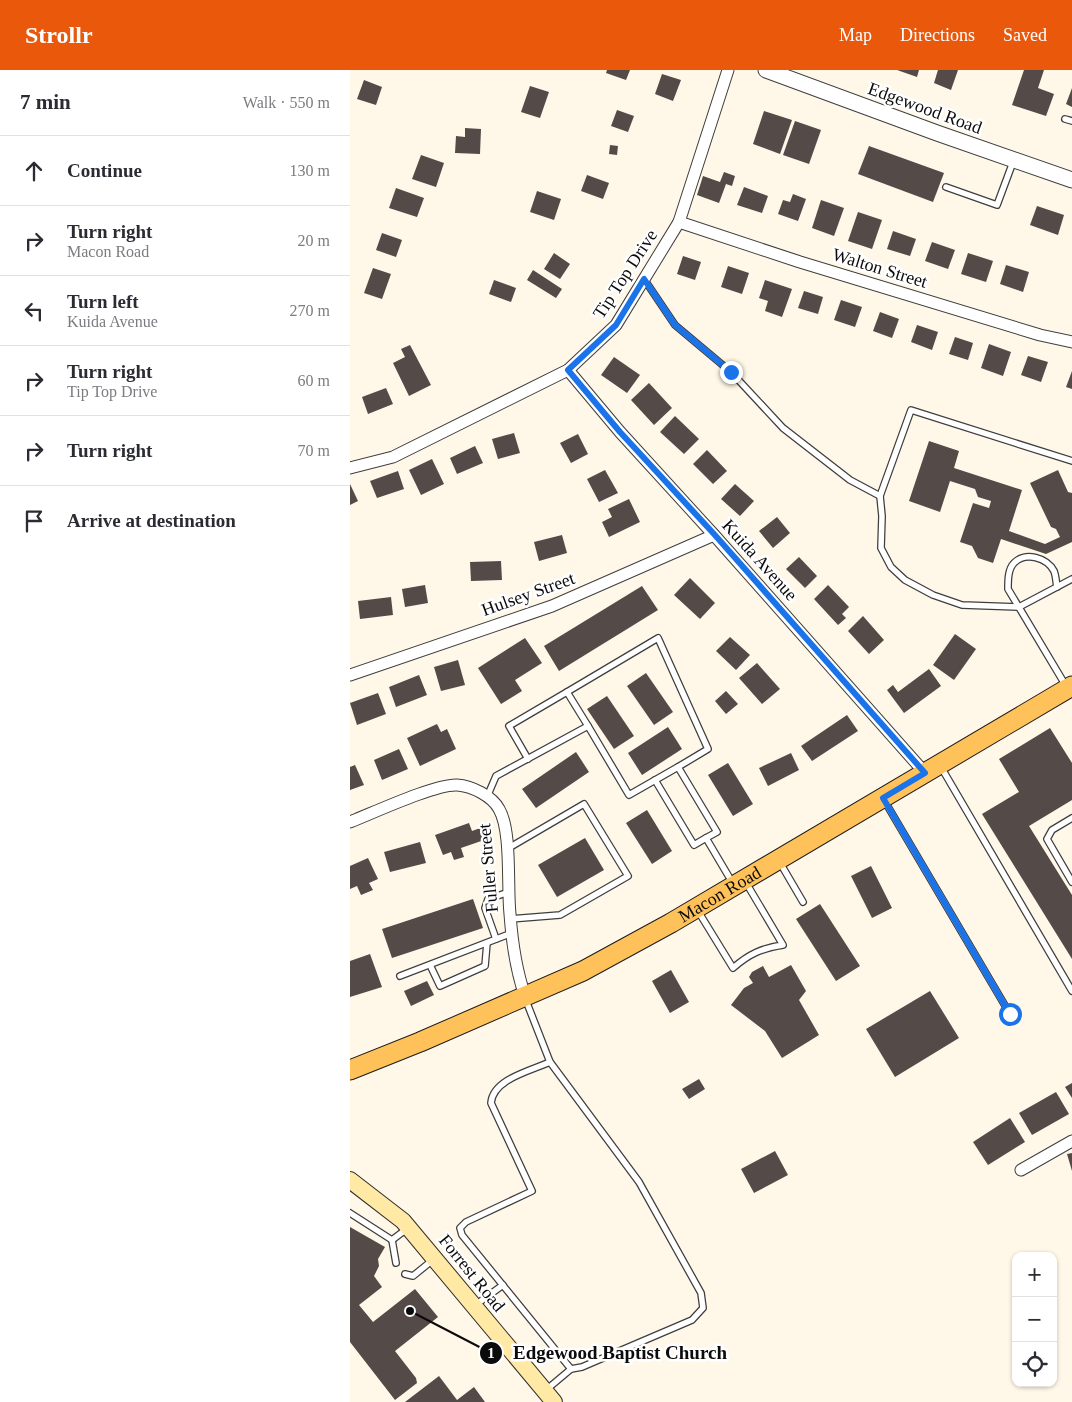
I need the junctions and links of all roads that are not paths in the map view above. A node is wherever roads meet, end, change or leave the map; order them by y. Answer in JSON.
{"nodes":[{"id":1,"x":728,"y":70,"type":"edge"},
{"id":2,"x":766,"y":70,"type":"edge"},
{"id":3,"x":1065,"y":119,"type":"dead end"},
{"id":4,"x":1072,"y":121,"type":"edge"},
{"id":5,"x":1014,"y":160,"type":"junction"},
{"id":6,"x":1072,"y":180,"type":"edge"},
{"id":7,"x":946,"y":187,"type":"dead end"},
{"id":8,"x":679,"y":222,"type":"junction"},
{"id":9,"x":644,"y":279,"type":"junction"},
{"id":10,"x":1072,"y":342,"type":"edge"},
{"id":11,"x":568,"y":370,"type":"junction"},
{"id":12,"x":1072,"y":461,"type":"edge"},
{"id":13,"x":350,"y":468,"type":"edge"},
{"id":14,"x":880,"y":496,"type":"junction"},
{"id":15,"x":714,"y":534,"type":"junction"},
{"id":16,"x":1072,"y":578,"type":"edge"},
{"id":17,"x":1057,"y":587,"type":"junction"},
{"id":18,"x":1019,"y":607,"type":"junction"},
{"id":19,"x":350,"y":675,"type":"edge"},
{"id":20,"x":1071,"y":691,"type":"edge"},
{"id":21,"x":567,"y":692,"type":"junction"},
{"id":22,"x":588,"y":726,"type":"junction"},
{"id":23,"x":528,"y":759,"type":"junction"},
{"id":24,"x":678,"y":767,"type":"junction"},
{"id":25,"x":933,"y":769,"type":"junction"},
{"id":26,"x":655,"y":780,"type":"junction"},
{"id":27,"x":487,"y":798,"type":"junction"},
{"id":28,"x":883,"y":798,"type":"junction"},
{"id":29,"x":1072,"y":818,"type":"edge"},
{"id":30,"x":350,"y":822,"type":"edge"},
{"id":31,"x":706,"y":838,"type":"junction"},
{"id":32,"x":507,"y":849,"type":"junction"},
{"id":33,"x":778,"y":859,"type":"junction"},
{"id":34,"x":739,"y":882,"type":"junction"},
{"id":35,"x":1072,"y":882,"type":"edge"},
{"id":36,"x":509,"y":892,"type":"junction"},
{"id":37,"x":803,"y":902,"type":"dead end"},
{"id":38,"x":696,"y":908,"type":"junction"},
{"id":39,"x":510,"y":919,"type":"junction"},
{"id":40,"x":512,"y":933,"type":"junction"},
{"id":41,"x":496,"y":939,"type":"junction"},
{"id":42,"x":487,"y":943,"type":"junction"},
{"id":43,"x":430,"y":965,"type":"junction"},
{"id":44,"x":400,"y":976,"type":"dead end"},
{"id":45,"x":1072,"y":991,"type":"edge"},
{"id":46,"x":525,"y":996,"type":"junction"},
{"id":47,"x":1010,"y":1014,"type":"dead end"},
{"id":48,"x":550,"y":1062,"type":"junction"},
{"id":49,"x":350,"y":1070,"type":"edge"},
{"id":50,"x":1072,"y":1141,"type":"edge"},
{"id":51,"x":1021,"y":1170,"type":"dead end"},
{"id":52,"x":350,"y":1180,"type":"edge"},
{"id":53,"x":350,"y":1213,"type":"edge"},
{"id":54,"x":409,"y":1228,"type":"junction"},
{"id":55,"x":392,"y":1240,"type":"junction"},
{"id":56,"x":435,"y":1258,"type":"junction"},
{"id":57,"x":396,"y":1263,"type":"dead end"},
{"id":58,"x":405,"y":1274,"type":"dead end"},
{"id":59,"x":503,"y":1285,"type":"junction"},
{"id":60,"x":473,"y":1306,"type":"junction"},
{"id":61,"x":571,"y":1369,"type":"junction"},
{"id":62,"x":549,"y":1397,"type":"edge"}],
"edges":[{"from":1,"to":8,"type":"street","name":"Tip Top Drive"},
{"from":2,"to":5,"type":"street","name":"Edgewood Road"},
{"from":3,"to":4,"type":"lane"},
{"from":5,"to":6,"type":"street","name":"Edgewood Road"},
{"from":5,"to":7,"type":"lane"},
{"from":8,"to":9,"type":"street","name":"Tip Top Drive"},
{"from":8,"to":10,"type":"street","name":"Walton Street"},
{"from":9,"to":11,"type":"street","name":"Tip Top Drive"},
{"from":9,"to":14,"type":"lane"},
{"from":11,"to":13,"type":"street","name":"Tip Top Drive"},
{"from":11,"to":15,"type":"street","name":"Kuida Avenue"},
{"from":12,"to":14,"type":"lane"},
{"from":14,"to":18,"type":"lane"},
{"from":15,"to":19,"type":"street","name":"Hulsey Street"},
{"from":15,"to":25,"type":"street","name":"Kuida Avenue"},
{"from":16,"to":17,"type":"lane"},
{"from":17,"to":18,"type":"lane"},
{"from":17,"to":18,"type":"lane"},
{"from":18,"to":20,"type":"lane"},
{"from":20,"to":25,"type":"main road","name":"Macon Road"},
{"from":21,"to":22,"type":"lane"},
{"from":21,"to":23,"type":"lane"},
{"from":21,"to":24,"type":"lane"},
{"from":22,"to":23,"type":"lane"},
{"from":22,"to":26,"type":"lane"},
{"from":23,"to":27,"type":"lane"},
{"from":24,"to":26,"type":"lane"},
{"from":24,"to":31,"type":"lane"},
{"from":25,"to":28,"type":"main road","name":"Macon Road"},
{"from":25,"to":45,"type":"lane"},
{"from":26,"to":31,"type":"lane"},
{"from":27,"to":30,"type":"street","name":"Fuller Street"},
{"from":27,"to":32,"type":"street","name":"Fuller Street"},
{"from":28,"to":33,"type":"main road","name":"Macon Road"},
{"from":28,"to":47,"type":"lane"},
{"from":29,"to":35,"type":"lane"},
{"from":31,"to":34,"type":"lane"},
{"from":32,"to":36,"type":"street","name":"Fuller Street"},
{"from":32,"to":39,"type":"lane"},
{"from":33,"to":34,"type":"main road","name":"Macon Road"},
{"from":33,"to":37,"type":"lane"},
{"from":34,"to":38,"type":"main road","name":"Macon Road"},
{"from":34,"to":38,"type":"lane"},
{"from":36,"to":39,"type":"street","name":"Fuller Street"},
{"from":36,"to":41,"type":"lane"},
{"from":38,"to":46,"type":"main road","name":"Macon Road"},
{"from":39,"to":40,"type":"street","name":"Fuller Street"},
{"from":40,"to":41,"type":"lane"},
{"from":40,"to":46,"type":"street","name":"Fuller Street"},
{"from":41,"to":42,"type":"lane"},
{"from":42,"to":43,"type":"lane"},
{"from":42,"to":43,"type":"lane"},
{"from":43,"to":44,"type":"lane"},
{"from":46,"to":48,"type":"lane"},
{"from":46,"to":49,"type":"main road","name":"Macon Road"},
{"from":48,"to":59,"type":"lane"},
{"from":48,"to":61,"type":"lane"},
{"from":50,"to":51,"type":"street"},
{"from":52,"to":54,"type":"main road","name":"Forrest Road"},
{"from":53,"to":55,"type":"lane"},
{"from":54,"to":55,"type":"lane"},
{"from":54,"to":56,"type":"main road","name":"Forrest Road"},
{"from":55,"to":57,"type":"lane"},
{"from":56,"to":58,"type":"lane"},
{"from":56,"to":60,"type":"main road","name":"Forrest Road"},
{"from":59,"to":60,"type":"lane"},
{"from":59,"to":61,"type":"lane"},
{"from":60,"to":62,"type":"main road","name":"Forrest Road"},
{"from":61,"to":62,"type":"lane"}]}
